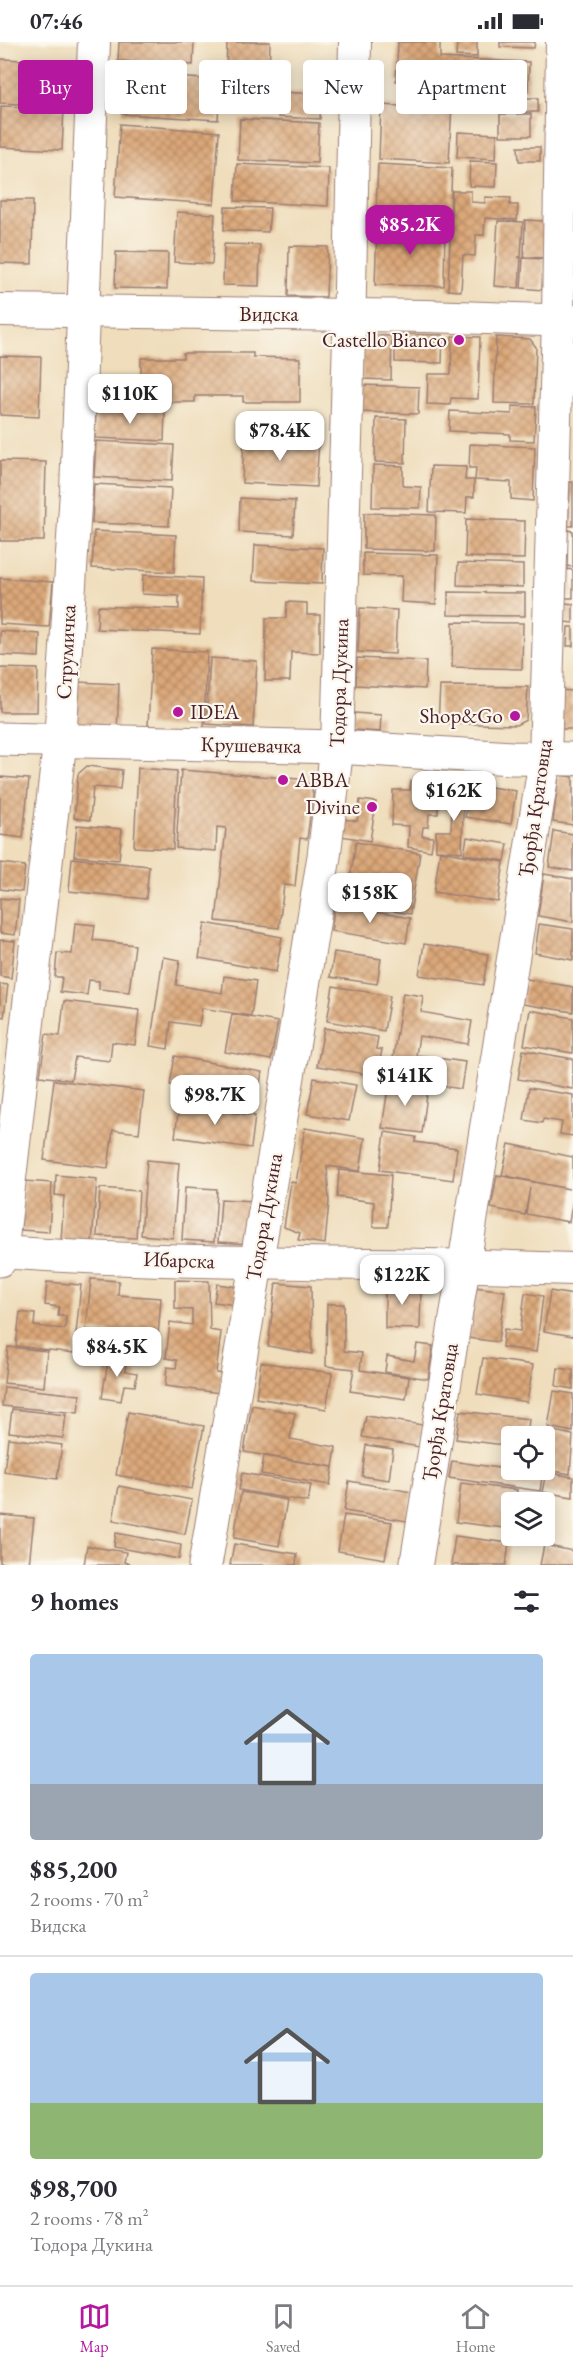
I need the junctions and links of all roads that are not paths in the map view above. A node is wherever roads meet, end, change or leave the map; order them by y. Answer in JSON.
{"nodes":[{"id":1,"x":94,"y":42,"type":"edge"},
{"id":2,"x":355,"y":42,"type":"edge"},
{"id":3,"x":562,"y":42,"type":"edge"},
{"id":4,"x":0,"y":310,"type":"edge"},
{"id":5,"x":81,"y":312,"type":"junction"},
{"id":6,"x":350,"y":315,"type":"junction"},
{"id":7,"x":566,"y":320,"type":"edge"},
{"id":8,"x":0,"y":739,"type":"edge"},
{"id":9,"x":60,"y":741,"type":"junction"},
{"id":10,"x":337,"y":747,"type":"junction"},
{"id":11,"x":559,"y":759,"type":"edge"},
{"id":12,"x":0,"y":1252,"type":"edge"},
{"id":13,"x":0,"y":1260,"type":"edge"},
{"id":14,"x":255,"y":1263,"type":"junction"},
{"id":15,"x":463,"y":1264,"type":"junction"},
{"id":16,"x":573,"y":1269,"type":"edge"},
{"id":17,"x":205,"y":1565,"type":"edge"},
{"id":18,"x":416,"y":1565,"type":"edge"}],
"edges":[{"from":1,"to":5,"type":"street","name":"Струмичка"},
{"from":2,"to":6,"type":"street","name":"Тодора Дукина"},
{"from":3,"to":7,"type":"street","name":"Ђорђа Кратовца"},
{"from":4,"to":5,"type":"street","name":"Видска"},
{"from":5,"to":6,"type":"street","name":"Видска"},
{"from":5,"to":9,"type":"street","name":"Струмичка"},
{"from":6,"to":7,"type":"street","name":"Видска"},
{"from":6,"to":10,"type":"street","name":"Тодора Дукина"},
{"from":7,"to":11,"type":"street","name":"Ђорђа Кратовца"},
{"from":8,"to":9,"type":"main road","name":"Крушевачка"},
{"from":9,"to":10,"type":"main road","name":"Крушевачка"},
{"from":9,"to":12,"type":"main road","name":"Струмичка"},
{"from":10,"to":11,"type":"main road","name":"Крушевачка"},
{"from":10,"to":14,"type":"main road","name":"Тодора Дукина"},
{"from":11,"to":15,"type":"street","name":"Ђорђа Кратовца"},
{"from":12,"to":13,"type":"main road","name":"Струмичка"},
{"from":12,"to":14,"type":"street","name":"Ибарска"},
{"from":14,"to":15,"type":"street","name":"Ибарска"},
{"from":14,"to":17,"type":"main road","name":"Тодора Дукина"},
{"from":15,"to":16,"type":"street","name":"Ибарска"},
{"from":15,"to":18,"type":"street","name":"Ђорђа Кратовца"}]}
